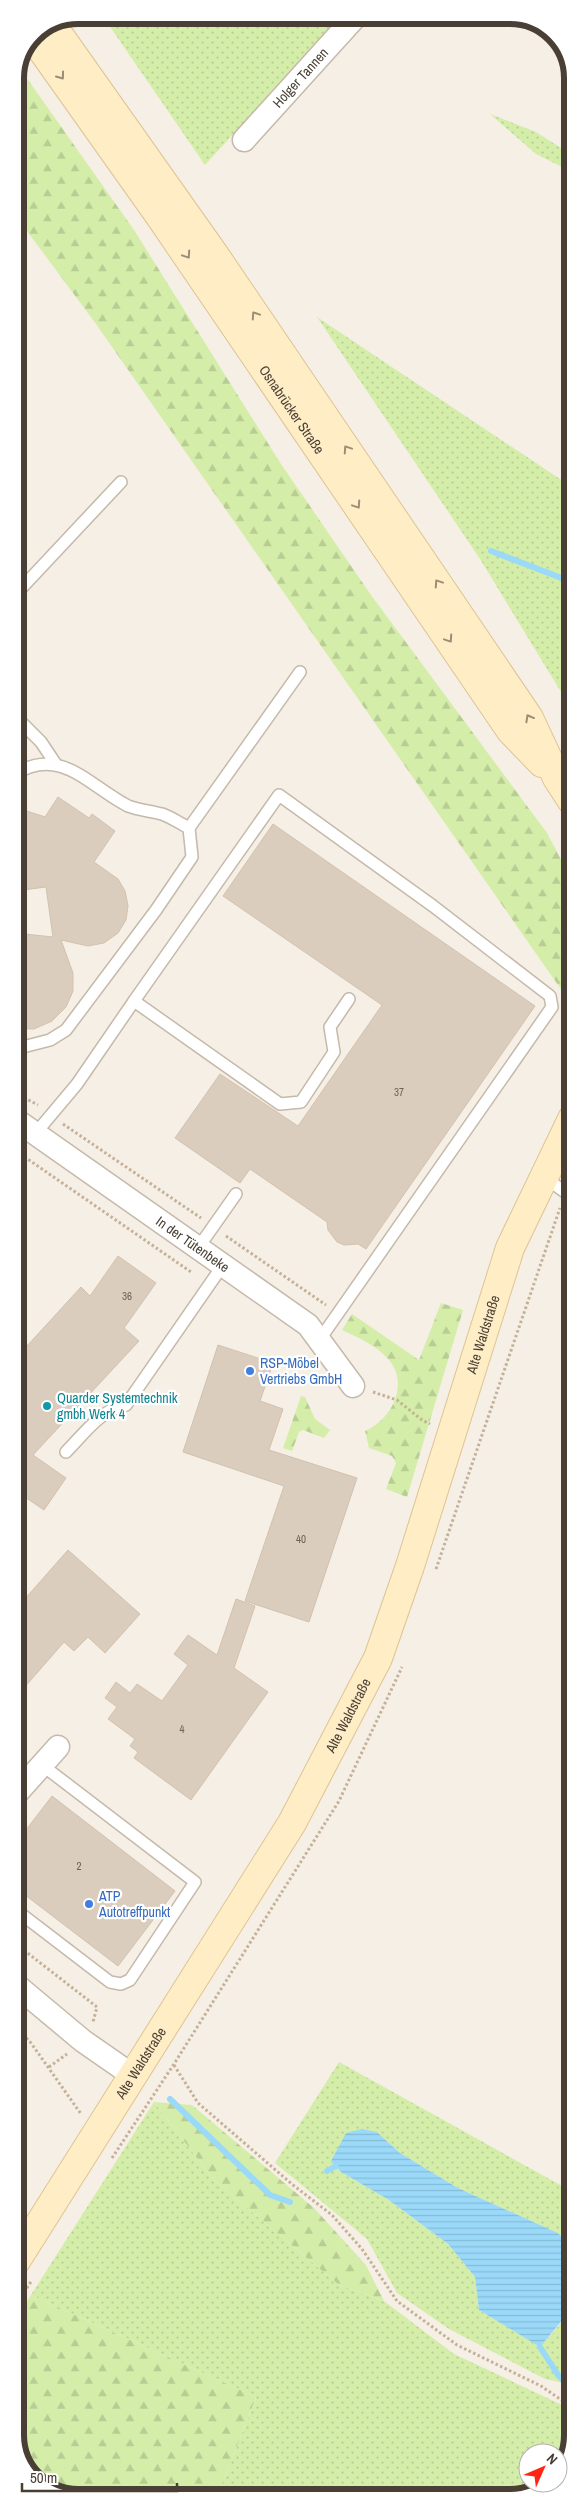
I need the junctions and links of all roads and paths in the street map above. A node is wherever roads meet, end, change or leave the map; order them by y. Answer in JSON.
{"nodes":[{"id":1,"x":350,"y":24,"type":"edge"},
{"id":2,"x":54,"y":29,"type":"edge"},
{"id":3,"x":37,"y":43,"type":"edge"},
{"id":4,"x":244,"y":140,"type":"dead end"},
{"id":5,"x":121,"y":482,"type":"dead end"},
{"id":6,"x":24,"y":585,"type":"edge"},
{"id":7,"x":300,"y":672,"type":"dead end"},
{"id":8,"x":24,"y":725,"type":"edge"},
{"id":9,"x":55,"y":763,"type":"junction"},
{"id":10,"x":24,"y":769,"type":"edge"},
{"id":11,"x":557,"y":778,"type":"junction"},
{"id":12,"x":564,"y":788,"type":"edge"},
{"id":13,"x":189,"y":828,"type":"junction"},
{"id":14,"x":349,"y":999,"type":"dead end"},
{"id":15,"x":134,"y":1001,"type":"junction"},
{"id":16,"x":24,"y":1047,"type":"edge"},
{"id":17,"x":24,"y":1097,"type":"edge"},
{"id":18,"x":51,"y":1115,"type":"junction"},
{"id":19,"x":24,"y":1126,"type":"edge"},
{"id":20,"x":35,"y":1134,"type":"junction"},
{"id":21,"x":564,"y":1136,"type":"edge"},
{"id":22,"x":544,"y":1177,"type":"junction"},
{"id":23,"x":564,"y":1191,"type":"edge"},
{"id":24,"x":236,"y":1194,"type":"dead end"},
{"id":25,"x":213,"y":1226,"type":"junction"},
{"id":26,"x":198,"y":1248,"type":"junction"},
{"id":27,"x":223,"y":1265,"type":"junction"},
{"id":28,"x":338,"y":1314,"type":"junction"},
{"id":29,"x":318,"y":1342,"type":"junction"},
{"id":30,"x":353,"y":1386,"type":"joint"},
{"id":31,"x":452,"y":1433,"type":"junction"},
{"id":32,"x":66,"y":1452,"type":"dead end"},
{"id":33,"x":58,"y":1747,"type":"dead end"},
{"id":34,"x":42,"y":1765,"type":"junction"},
{"id":35,"x":24,"y":1785,"type":"edge"},
{"id":36,"x":24,"y":1916,"type":"edge"},
{"id":37,"x":24,"y":1992,"type":"edge"},
{"id":38,"x":24,"y":2035,"type":"edge"},
{"id":39,"x":150,"y":2046,"type":"junction"},
{"id":40,"x":132,"y":2075,"type":"junction"},
{"id":41,"x":99,"y":2128,"type":"junction"},
{"id":42,"x":122,"y":2143,"type":"dead end"},
{"id":43,"x":24,"y":2248,"type":"edge"},
{"id":44,"x":564,"y":2402,"type":"edge"}],
"edges":[{"from":1,"to":4,"type":"street","name":"Holger Tannen"},
{"from":11,"to":2,"type":"main road","name":"Osnabrücker Straße","one_way":true},
{"from":3,"to":11,"type":"main road","name":"Osnabrücker Straße","one_way":true},
{"from":5,"to":6,"type":"lane"},
{"from":7,"to":13,"type":"lane"},
{"from":8,"to":9,"type":"lane"},
{"from":9,"to":10,"type":"lane"},
{"from":9,"to":13,"type":"lane"},
{"from":11,"to":12,"type":"main road","name":"Osnabrücker Straße"},
{"from":13,"to":16,"type":"lane"},
{"from":14,"to":15,"type":"lane"},
{"from":15,"to":18,"type":"lane"},
{"from":15,"to":28,"type":"lane"},
{"from":17,"to":18,"type":"path"},
{"from":18,"to":20,"type":"lane"},
{"from":18,"to":25,"type":"path"},
{"from":19,"to":20,"type":"street","name":"In der Tütenbeke"},
{"from":20,"to":26,"type":"street","name":"In der Tütenbeke"},
{"from":21,"to":22,"type":"main road","name":"Alte Waldstraße"},
{"from":22,"to":23,"type":"lane"},
{"from":22,"to":31,"type":"main road","name":"Alte Waldstraße"},
{"from":24,"to":25,"type":"lane"},
{"from":25,"to":26,"type":"lane"},
{"from":25,"to":28,"type":"path"},
{"from":26,"to":27,"type":"street","name":"In der Tütenbeke"},
{"from":27,"to":29,"type":"street","name":"In der Tütenbeke"},
{"from":27,"to":32,"type":"lane"},
{"from":28,"to":29,"type":"lane"},
{"from":29,"to":30,"type":"street","name":"In der Tütenbeke"},
{"from":30,"to":31,"type":"path"},
{"from":31,"to":39,"type":"main road","name":"Alte Waldstraße"},
{"from":33,"to":34,"type":"street"},
{"from":34,"to":35,"type":"street"},
{"from":34,"to":36,"type":"lane"},
{"from":37,"to":40,"type":"street"},
{"from":38,"to":41,"type":"path"},
{"from":39,"to":40,"type":"main road","name":"Alte Waldstraße"},
{"from":39,"to":44,"type":"path"},
{"from":40,"to":41,"type":"main road","name":"Alte Waldstraße"},
{"from":41,"to":42,"type":"path"},
{"from":41,"to":43,"type":"main road","name":"Alte Waldstraße"}]}
